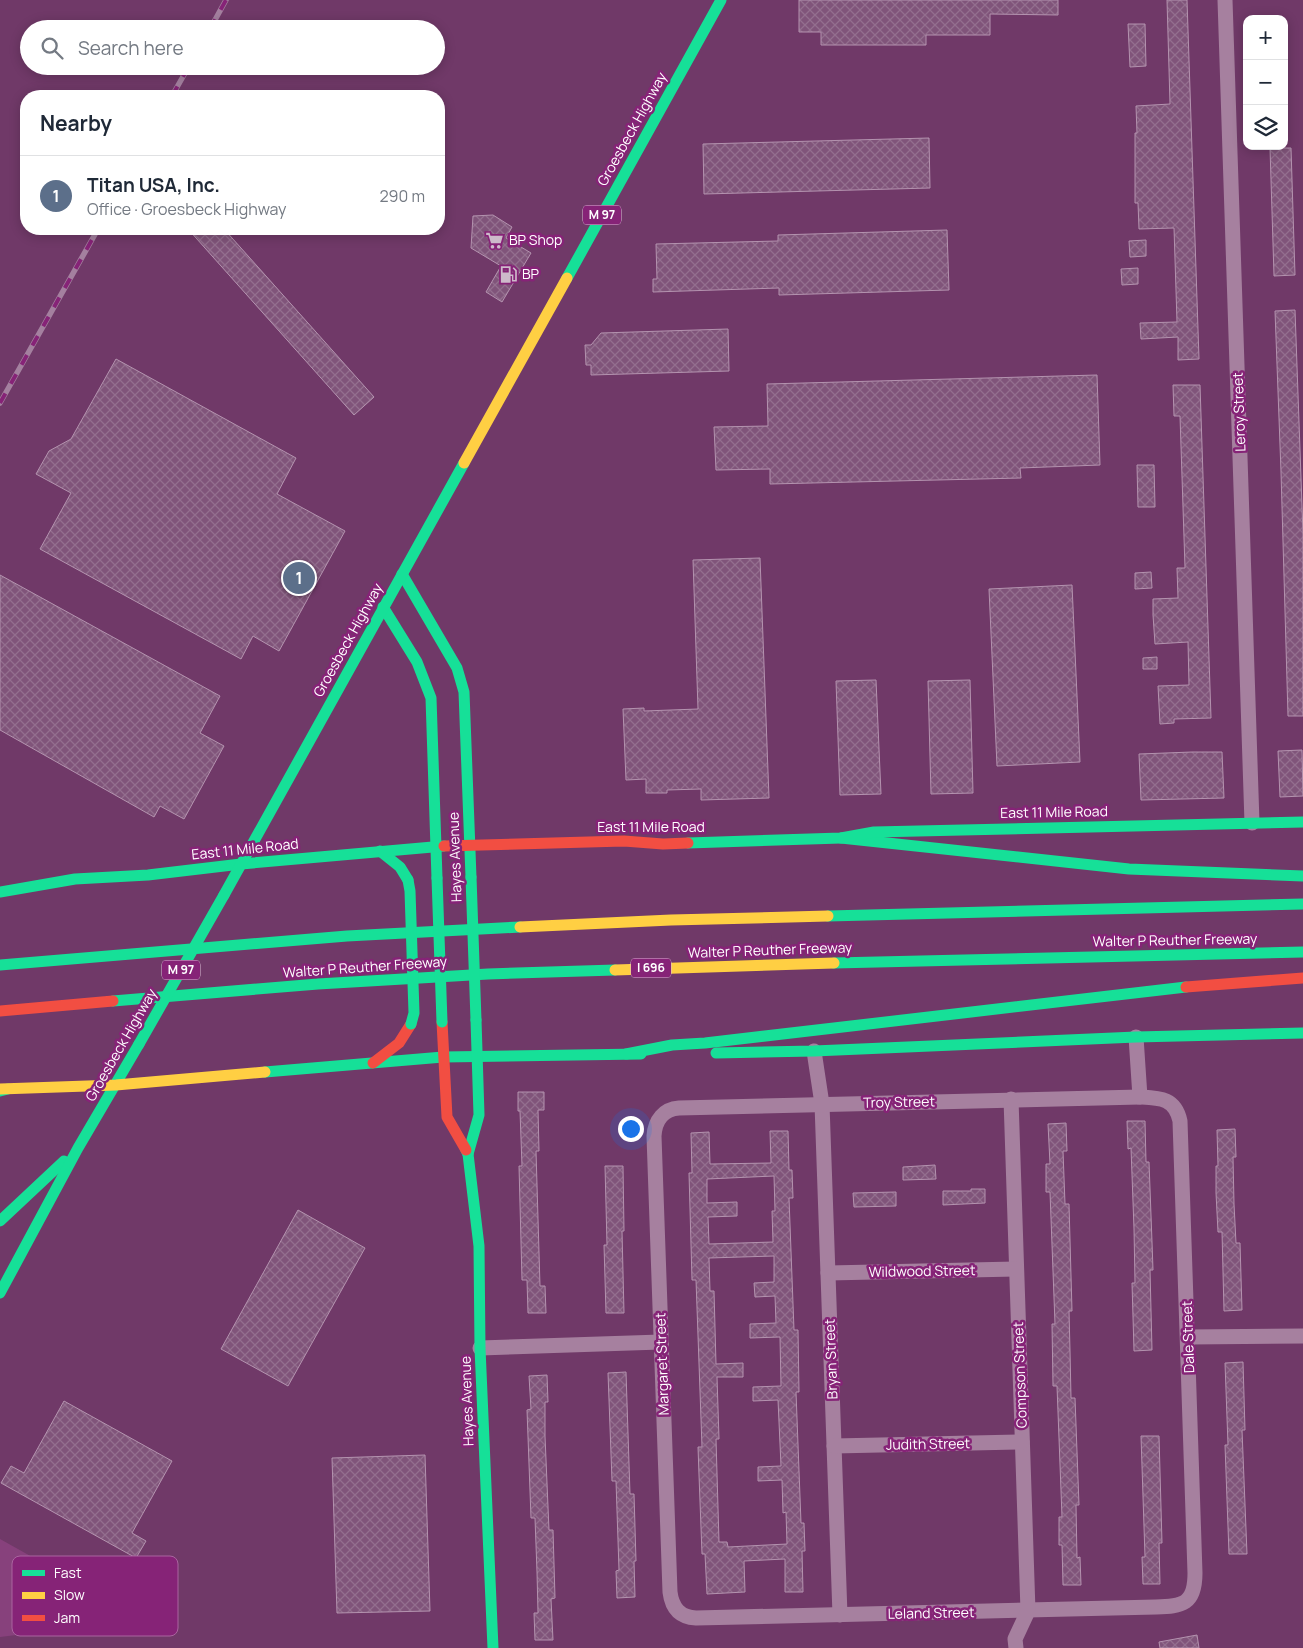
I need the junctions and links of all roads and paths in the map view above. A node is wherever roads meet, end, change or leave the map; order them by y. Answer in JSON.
{"nodes":[{"id":1,"x":721,"y":0,"type":"edge"},
{"id":2,"x":1226,"y":0,"type":"edge"},
{"id":3,"x":402,"y":574,"type":"junction"},
{"id":4,"x":383,"y":607,"type":"junction"},
{"id":5,"x":1303,"y":822,"type":"edge"},
{"id":6,"x":1252,"y":823,"type":"junction"},
{"id":7,"x":841,"y":838,"type":"junction"},
{"id":8,"x":470,"y":844,"type":"junction"},
{"id":9,"x":436,"y":846,"type":"junction"},
{"id":10,"x":380,"y":851,"type":"junction"},
{"id":11,"x":242,"y":864,"type":"junction"},
{"id":12,"x":1303,"y":876,"type":"edge"},
{"id":13,"x":0,"y":892,"type":"edge"},
{"id":14,"x":1303,"y":904,"type":"edge"},
{"id":15,"x":1303,"y":952,"type":"edge"},
{"id":16,"x":0,"y":965,"type":"edge"},
{"id":17,"x":1303,"y":978,"type":"edge"},
{"id":18,"x":0,"y":1011,"type":"edge"},
{"id":19,"x":1303,"y":1033,"type":"edge"},
{"id":20,"x":1136,"y":1036,"type":"junction"},
{"id":21,"x":814,"y":1051,"type":"junction"},
{"id":22,"x":626,"y":1054,"type":"junction"},
{"id":23,"x":477,"y":1056,"type":"junction"},
{"id":24,"x":443,"y":1057,"type":"junction"},
{"id":25,"x":373,"y":1063,"type":"junction"},
{"id":26,"x":116,"y":1085,"type":"junction"},
{"id":27,"x":3,"y":1090,"type":"edge"},
{"id":28,"x":1140,"y":1097,"type":"junction"},
{"id":29,"x":1011,"y":1100,"type":"junction"},
{"id":30,"x":822,"y":1104,"type":"junction"},
{"id":31,"x":661,"y":1116,"type":"joint"},
{"id":32,"x":78,"y":1148,"type":"junction"},
{"id":33,"x":468,"y":1154,"type":"junction"},
{"id":34,"x":0,"y":1221,"type":"edge"},
{"id":35,"x":1016,"y":1269,"type":"junction"},
{"id":36,"x":828,"y":1273,"type":"junction"},
{"id":37,"x":0,"y":1293,"type":"edge"},
{"id":38,"x":1303,"y":1336,"type":"edge"},
{"id":39,"x":1188,"y":1337,"type":"junction"},
{"id":40,"x":661,"y":1342,"type":"junction"},
{"id":41,"x":480,"y":1348,"type":"junction"},
{"id":42,"x":1022,"y":1442,"type":"junction"},
{"id":43,"x":834,"y":1446,"type":"junction"},
{"id":44,"x":1185,"y":1603,"type":"joint"},
{"id":45,"x":1028,"y":1610,"type":"junction"},
{"id":46,"x":679,"y":1612,"type":"joint"},
{"id":47,"x":840,"y":1615,"type":"junction"},
{"id":48,"x":492,"y":1648,"type":"edge"},
{"id":49,"x":1016,"y":1648,"type":"edge"}],
"edges":[{"from":1,"to":3,"type":"main road","name":"Groesbeck Highway","number":"M 97"},
{"from":2,"to":6,"type":"street","name":"Leroy Street"},
{"from":3,"to":4,"type":"main road","name":"Groesbeck Highway","number":"M 97"},
{"from":3,"to":8,"type":"main road","name":"Hayes Avenue"},
{"from":4,"to":9,"type":"main road","name":"Hayes Avenue"},
{"from":4,"to":11,"type":"main road","name":"Groesbeck Highway","number":"M 97"},
{"from":5,"to":6,"type":"main road","name":"East 11 Mile Road"},
{"from":6,"to":7,"type":"main road","name":"East 11 Mile Road"},
{"from":7,"to":8,"type":"main road","name":"East 11 Mile Road"},
{"from":7,"to":12,"type":"main road"},
{"from":8,"to":9,"type":"main road","name":"East 11 Mile Road"},
{"from":8,"to":23,"type":"main road","name":"Hayes Avenue","bridge":true},
{"from":9,"to":10,"type":"main road","name":"East 11 Mile Road"},
{"from":9,"to":24,"type":"main road","name":"Hayes Avenue","bridge":true},
{"from":10,"to":11,"type":"main road","name":"East 11 Mile Road"},
{"from":10,"to":25,"type":"main road","bridge":true},
{"from":11,"to":13,"type":"main road","name":"East 11 Mile Road"},
{"from":11,"to":26,"type":"main road","name":"Groesbeck Highway","number":"M 97","bridge":true},
{"from":14,"to":16,"type":"main road"},
{"from":15,"to":18,"type":"main road","name":"Walter P Reuther Freeway","number":"I 696"},
{"from":17,"to":22,"type":"main road"},
{"from":19,"to":20,"type":"main road"},
{"from":20,"to":21,"type":"main road"},
{"from":20,"to":28,"type":"street"},
{"from":21,"to":22,"type":"main road"},
{"from":21,"to":30,"type":"street","name":"Bryan Street"},
{"from":22,"to":23,"type":"main road"},
{"from":23,"to":24,"type":"main road"},
{"from":23,"to":33,"type":"main road","name":"Hayes Avenue"},
{"from":24,"to":25,"type":"main road"},
{"from":24,"to":33,"type":"main road","name":"Hayes Avenue"},
{"from":25,"to":26,"type":"main road"},
{"from":26,"to":27,"type":"main road"},
{"from":26,"to":32,"type":"main road","name":"Groesbeck Highway","number":"M 97"},
{"from":28,"to":29,"type":"street","name":"Troy Street"},
{"from":28,"to":39,"type":"street","name":"Dale Street"},
{"from":29,"to":30,"type":"street","name":"Troy Street"},
{"from":29,"to":35,"type":"street","name":"Compson Street"},
{"from":30,"to":31,"type":"street","name":"Troy Street"},
{"from":30,"to":36,"type":"street","name":"Bryan Street"},
{"from":31,"to":40,"type":"street","name":"Margaret Street"},
{"from":32,"to":34,"type":"main road"},
{"from":32,"to":37,"type":"main road","name":"Groesbeck Highway","number":"M 97"},
{"from":33,"to":41,"type":"main road","name":"Hayes Avenue"},
{"from":35,"to":36,"type":"street","name":"Wildwood Street"},
{"from":35,"to":42,"type":"street","name":"Compson Street"},
{"from":36,"to":43,"type":"street","name":"Bryan Street"},
{"from":38,"to":39,"type":"street"},
{"from":39,"to":44,"type":"street","name":"Dale Street"},
{"from":40,"to":41,"type":"street"},
{"from":40,"to":46,"type":"street","name":"Margaret Street"},
{"from":41,"to":48,"type":"main road","name":"Hayes Avenue"},
{"from":42,"to":43,"type":"street","name":"Judith Street"},
{"from":42,"to":45,"type":"street","name":"Compson Street"},
{"from":43,"to":47,"type":"street","name":"Bryan Street"},
{"from":44,"to":45,"type":"street","name":"Leland Street"},
{"from":45,"to":47,"type":"street","name":"Leland Street"},
{"from":45,"to":49,"type":"street","name":"Compson Street"},
{"from":46,"to":47,"type":"street","name":"Leland Street"}]}
